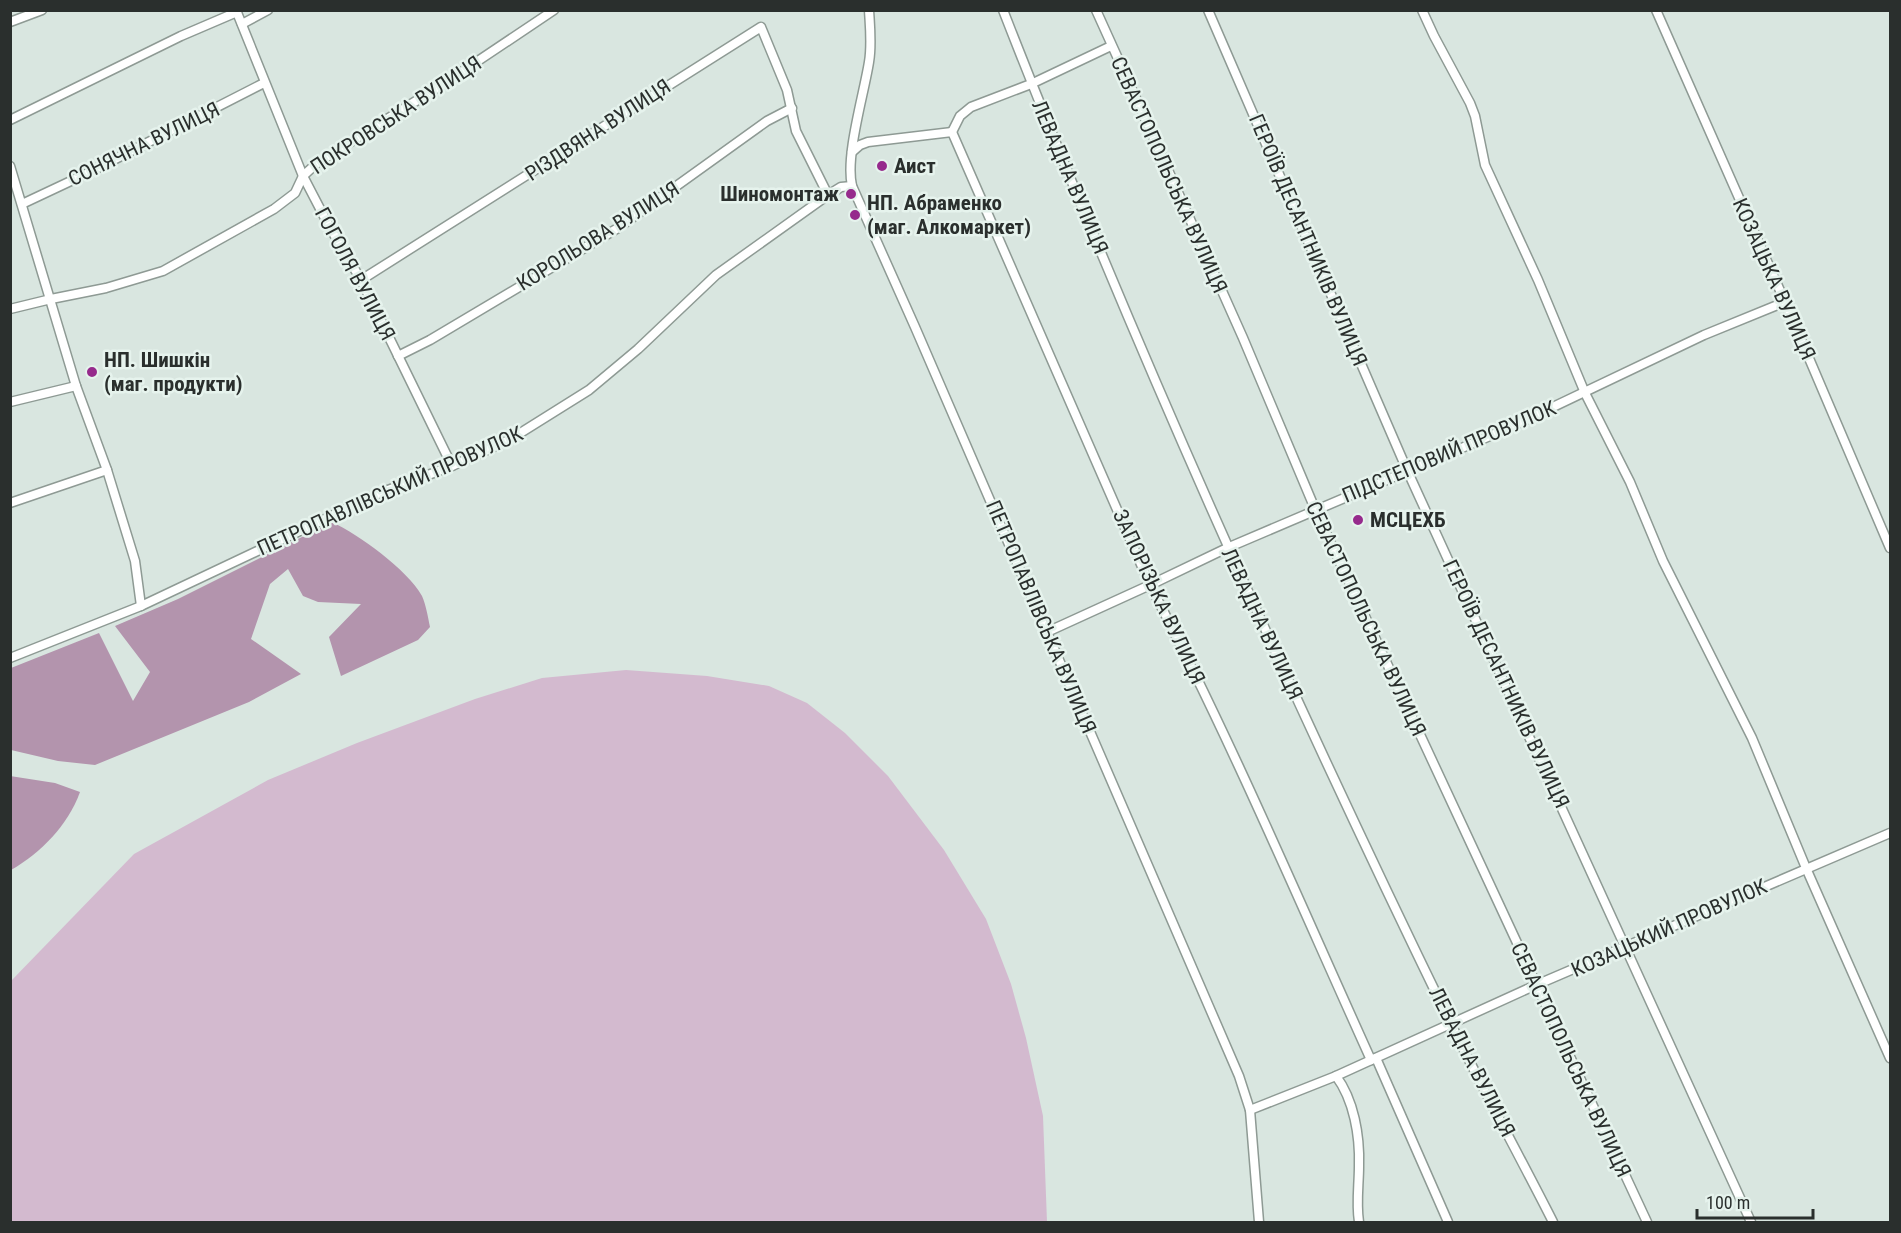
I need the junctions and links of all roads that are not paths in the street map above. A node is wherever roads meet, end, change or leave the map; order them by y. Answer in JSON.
{"nodes":[{"id":1,"x":42,"y":10,"type":"edge"},
{"id":2,"x":268,"y":10,"type":"edge"},
{"id":3,"x":554,"y":10,"type":"edge"},
{"id":4,"x":869,"y":10,"type":"edge"},
{"id":5,"x":1003,"y":10,"type":"edge"},
{"id":6,"x":1096,"y":10,"type":"edge"},
{"id":7,"x":1208,"y":10,"type":"edge"},
{"id":8,"x":1422,"y":10,"type":"edge"},
{"id":9,"x":1656,"y":10,"type":"edge"},
{"id":10,"x":237,"y":11,"type":"edge"},
{"id":11,"x":10,"y":22,"type":"edge"},
{"id":12,"x":242,"y":24,"type":"junction"},
{"id":13,"x":1111,"y":46,"type":"junction"},
{"id":14,"x":264,"y":83,"type":"junction"},
{"id":15,"x":1031,"y":84,"type":"junction"},
{"id":16,"x":792,"y":108,"type":"junction"},
{"id":17,"x":10,"y":120,"type":"edge"},
{"id":18,"x":952,"y":132,"type":"junction"},
{"id":19,"x":852,"y":153,"type":"junction"},
{"id":20,"x":10,"y":166,"type":"edge"},
{"id":21,"x":303,"y":176,"type":"junction"},
{"id":22,"x":852,"y":186,"type":"junction"},
{"id":23,"x":828,"y":195,"type":"junction"},
{"id":24,"x":22,"y":204,"type":"junction"},
{"id":25,"x":361,"y":280,"type":"junction"},
{"id":26,"x":51,"y":299,"type":"junction"},
{"id":27,"x":1785,"y":302,"type":"junction"},
{"id":28,"x":10,"y":309,"type":"edge"},
{"id":29,"x":398,"y":356,"type":"junction"},
{"id":30,"x":76,"y":386,"type":"junction"},
{"id":31,"x":1585,"y":393,"type":"junction"},
{"id":32,"x":10,"y":402,"type":"edge"},
{"id":33,"x":452,"y":466,"type":"junction"},
{"id":34,"x":107,"y":470,"type":"junction"},
{"id":35,"x":1407,"y":470,"type":"junction"},
{"id":36,"x":10,"y":503,"type":"edge"},
{"id":37,"x":1315,"y":509,"type":"junction"},
{"id":38,"x":1227,"y":548,"type":"junction"},
{"id":39,"x":1890,"y":548,"type":"edge"},
{"id":40,"x":1150,"y":585,"type":"junction"},
{"id":41,"x":141,"y":606,"type":"junction"},
{"id":42,"x":1047,"y":632,"type":"junction"},
{"id":43,"x":10,"y":658,"type":"edge"},
{"id":44,"x":1890,"y":833,"type":"edge"},
{"id":45,"x":1806,"y":868,"type":"junction"},
{"id":46,"x":1626,"y":946,"type":"junction"},
{"id":47,"x":1536,"y":986,"type":"junction"},
{"id":48,"x":1451,"y":1024,"type":"junction"},
{"id":49,"x":1890,"y":1058,"type":"edge"},
{"id":50,"x":1373,"y":1059,"type":"junction"},
{"id":51,"x":1336,"y":1076,"type":"junction"},
{"id":52,"x":1250,"y":1110,"type":"junction"},
{"id":53,"x":1259,"y":1222,"type":"edge"},
{"id":54,"x":1359,"y":1222,"type":"edge"},
{"id":55,"x":1448,"y":1222,"type":"edge"},
{"id":56,"x":1553,"y":1222,"type":"edge"},
{"id":57,"x":1647,"y":1222,"type":"edge"},
{"id":58,"x":1751,"y":1222,"type":"edge"}],
"edges":[{"from":1,"to":11,"type":"street"},
{"from":2,"to":12,"type":"street"},
{"from":3,"to":21,"type":"street","name":"ПОКРОВСЬКА ВУЛИЦЯ"},
{"from":4,"to":19,"type":"street","name":"ПЕТРОПАВЛІВСЬКА ВУЛИЦЯ"},
{"from":5,"to":15,"type":"street","name":"ЛЕВАДНА ВУЛИЦЯ"},
{"from":6,"to":13,"type":"street","name":"СЕВАСТОПОЛЬСЬКА ВУЛИЦЯ"},
{"from":7,"to":35,"type":"street","name":"ГЕРОЇВ ДЕСАНТНИКІВ ВУЛИЦЯ"},
{"from":8,"to":31,"type":"street"},
{"from":9,"to":27,"type":"street","name":"КОЗАЦЬКА ВУЛИЦЯ"},
{"from":10,"to":12,"type":"street","name":"ГОГОЛЯ ВУЛИЦЯ"},
{"from":10,"to":17,"type":"street"},
{"from":12,"to":14,"type":"street","name":"ГОГОЛЯ ВУЛИЦЯ"},
{"from":13,"to":15,"type":"street"},
{"from":13,"to":37,"type":"street","name":"СЕВАСТОПОЛЬСЬКА ВУЛИЦЯ"},
{"from":14,"to":21,"type":"street","name":"ГОГОЛЯ ВУЛИЦЯ"},
{"from":14,"to":24,"type":"street","name":"СОНЯЧНА ВУЛИЦЯ"},
{"from":15,"to":18,"type":"street"},
{"from":15,"to":38,"type":"street","name":"ЛЕВАДНА ВУЛИЦЯ"},
{"from":16,"to":23,"type":"street"},
{"from":16,"to":25,"type":"street","name":"РІЗДВЯНА ВУЛИЦЯ"},
{"from":16,"to":29,"type":"street","name":"КОРОЛЬОВА ВУЛИЦЯ"},
{"from":18,"to":19,"type":"street"},
{"from":18,"to":40,"type":"street","name":"ЗАПОРІЗЬКА ВУЛИЦЯ"},
{"from":19,"to":22,"type":"street","name":"ПЕТРОПАВЛІВСЬКА ВУЛИЦЯ"},
{"from":20,"to":24,"type":"street"},
{"from":21,"to":25,"type":"street","name":"ГОГОЛЯ ВУЛИЦЯ"},
{"from":21,"to":26,"type":"street","name":"ПОКРОВСЬКА ВУЛИЦЯ"},
{"from":22,"to":23,"type":"street","name":"ПЕТРОПАВЛІВСЬКИЙ ПРОВУЛОК"},
{"from":22,"to":42,"type":"street","name":"ПЕТРОПАВЛІВСЬКА ВУЛИЦЯ"},
{"from":23,"to":33,"type":"street","name":"ПЕТРОПАВЛІВСЬКИЙ ПРОВУЛОК"},
{"from":24,"to":26,"type":"street"},
{"from":25,"to":29,"type":"street","name":"ГОГОЛЯ ВУЛИЦЯ"},
{"from":26,"to":28,"type":"street","name":"ПОКРОВСЬКА ВУЛИЦЯ"},
{"from":26,"to":30,"type":"street"},
{"from":27,"to":31,"type":"street","name":"ПІДСТЕПОВИЙ ПРОВУЛОК"},
{"from":27,"to":39,"type":"street","name":"КОЗАЦЬКА ВУЛИЦЯ"},
{"from":29,"to":33,"type":"street","name":"ГОГОЛЯ ВУЛИЦЯ"},
{"from":30,"to":32,"type":"street"},
{"from":30,"to":34,"type":"street"},
{"from":31,"to":35,"type":"street","name":"ПІДСТЕПОВИЙ ПРОВУЛОК"},
{"from":31,"to":45,"type":"street"},
{"from":33,"to":41,"type":"street","name":"ПЕТРОПАВЛІВСЬКИЙ ПРОВУЛОК"},
{"from":34,"to":36,"type":"street"},
{"from":34,"to":41,"type":"street"},
{"from":35,"to":37,"type":"street","name":"ПІДСТЕПОВИЙ ПРОВУЛОК"},
{"from":35,"to":46,"type":"street","name":"ГЕРОЇВ ДЕСАНТНИКІВ ВУЛИЦЯ"},
{"from":37,"to":38,"type":"street","name":"ПІДСТЕПОВИЙ ПРОВУЛОК"},
{"from":37,"to":47,"type":"street","name":"СЕВАСТОПОЛЬСЬКА ВУЛИЦЯ"},
{"from":38,"to":40,"type":"street","name":"ПІДСТЕПОВИЙ ПРОВУЛОК"},
{"from":38,"to":48,"type":"street","name":"ЛЕВАДНА ВУЛИЦЯ"},
{"from":40,"to":42,"type":"street","name":"ПІДСТЕПОВИЙ ПРОВУЛОК"},
{"from":40,"to":50,"type":"street","name":"ЗАПОРІЗЬКА ВУЛИЦЯ"},
{"from":41,"to":43,"type":"street","name":"ПЕТРОПАВЛІВСЬКИЙ ПРОВУЛОК"},
{"from":42,"to":52,"type":"street","name":"ПЕТРОПАВЛІВСЬКА ВУЛИЦЯ"},
{"from":44,"to":45,"type":"street","name":"КОЗАЦЬКИЙ ПРОВУЛОК"},
{"from":45,"to":46,"type":"street","name":"КОЗАЦЬКИЙ ПРОВУЛОК"},
{"from":45,"to":49,"type":"street"},
{"from":46,"to":47,"type":"street","name":"КОЗАЦЬКИЙ ПРОВУЛОК"},
{"from":46,"to":58,"type":"street","name":"ГЕРОЇВ ДЕСАНТНИКІВ ВУЛИЦЯ"},
{"from":47,"to":48,"type":"street","name":"КОЗАЦЬКИЙ ПРОВУЛОК"},
{"from":47,"to":57,"type":"street","name":"СЕВАСТОПОЛЬСЬКА ВУЛИЦЯ"},
{"from":48,"to":50,"type":"street","name":"КОЗАЦЬКИЙ ПРОВУЛОК"},
{"from":48,"to":56,"type":"street","name":"ЛЕВАДНА ВУЛИЦЯ"},
{"from":50,"to":51,"type":"street","name":"КОЗАЦЬКИЙ ПРОВУЛОК"},
{"from":50,"to":55,"type":"street","name":"ЗАПОРІЗЬКА ВУЛИЦЯ"},
{"from":51,"to":52,"type":"street","name":"КОЗАЦЬКИЙ ПРОВУЛОК"},
{"from":51,"to":54,"type":"street"},
{"from":52,"to":53,"type":"street","name":"ПЕТРОПАВЛІВСЬКА ВУЛИЦЯ"}]}
